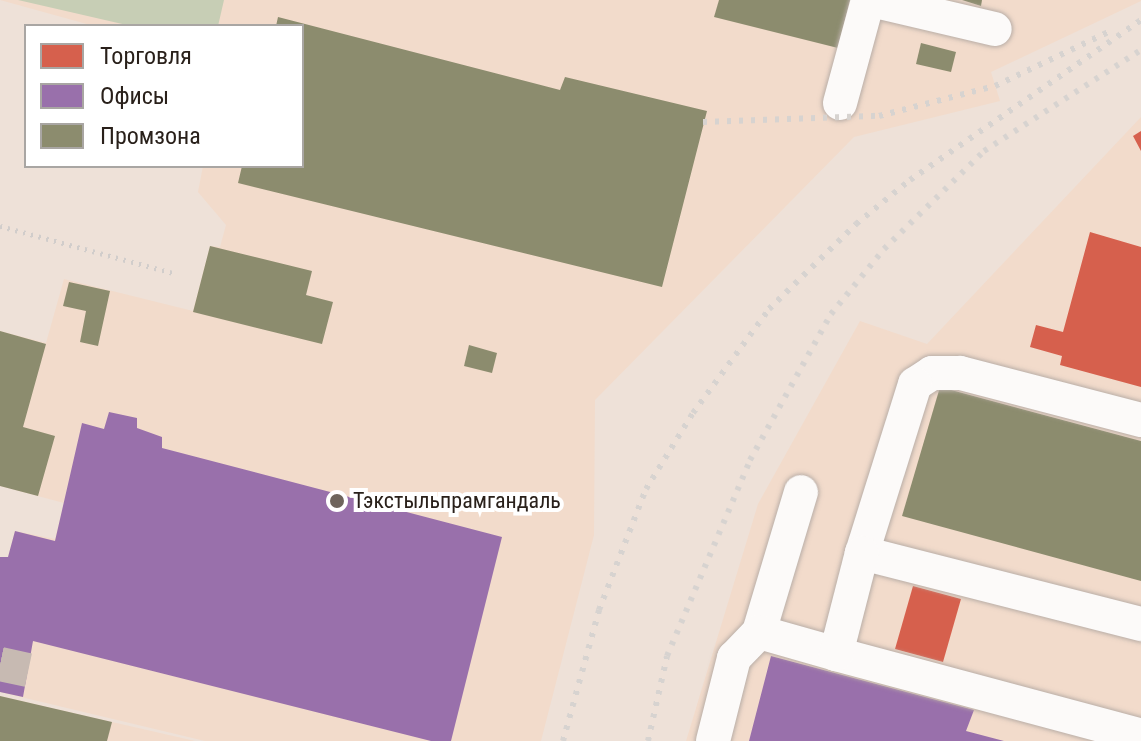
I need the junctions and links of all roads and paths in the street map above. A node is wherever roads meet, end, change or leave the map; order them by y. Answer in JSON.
{"nodes":[{"id":1,"x":870,"y":0,"type":"edge"},
{"id":2,"x":995,"y":29,"type":"dead end"},
{"id":3,"x":840,"y":103,"type":"dead end"},
{"id":4,"x":0,"y":226,"type":"edge"},
{"id":5,"x":173,"y":273,"type":"dead end"},
{"id":6,"x":1141,"y":420,"type":"edge"},
{"id":7,"x":801,"y":492,"type":"dead end"},
{"id":8,"x":862,"y":553,"type":"junction"},
{"id":9,"x":1141,"y":624,"type":"edge"},
{"id":10,"x":759,"y":632,"type":"junction"},
{"id":11,"x":836,"y":654,"type":"junction"},
{"id":12,"x":1141,"y":736,"type":"edge"},
{"id":13,"x":713,"y":741,"type":"edge"}],
"edges":[{"from":1,"to":2,"type":"lane"},
{"from":1,"to":3,"type":"lane"},
{"from":4,"to":5,"type":"path"},
{"from":6,"to":8,"type":"lane"},
{"from":7,"to":10,"type":"lane"},
{"from":8,"to":9,"type":"lane"},
{"from":8,"to":11,"type":"lane"},
{"from":10,"to":11,"type":"lane"},
{"from":10,"to":13,"type":"lane"},
{"from":11,"to":12,"type":"lane"}]}
